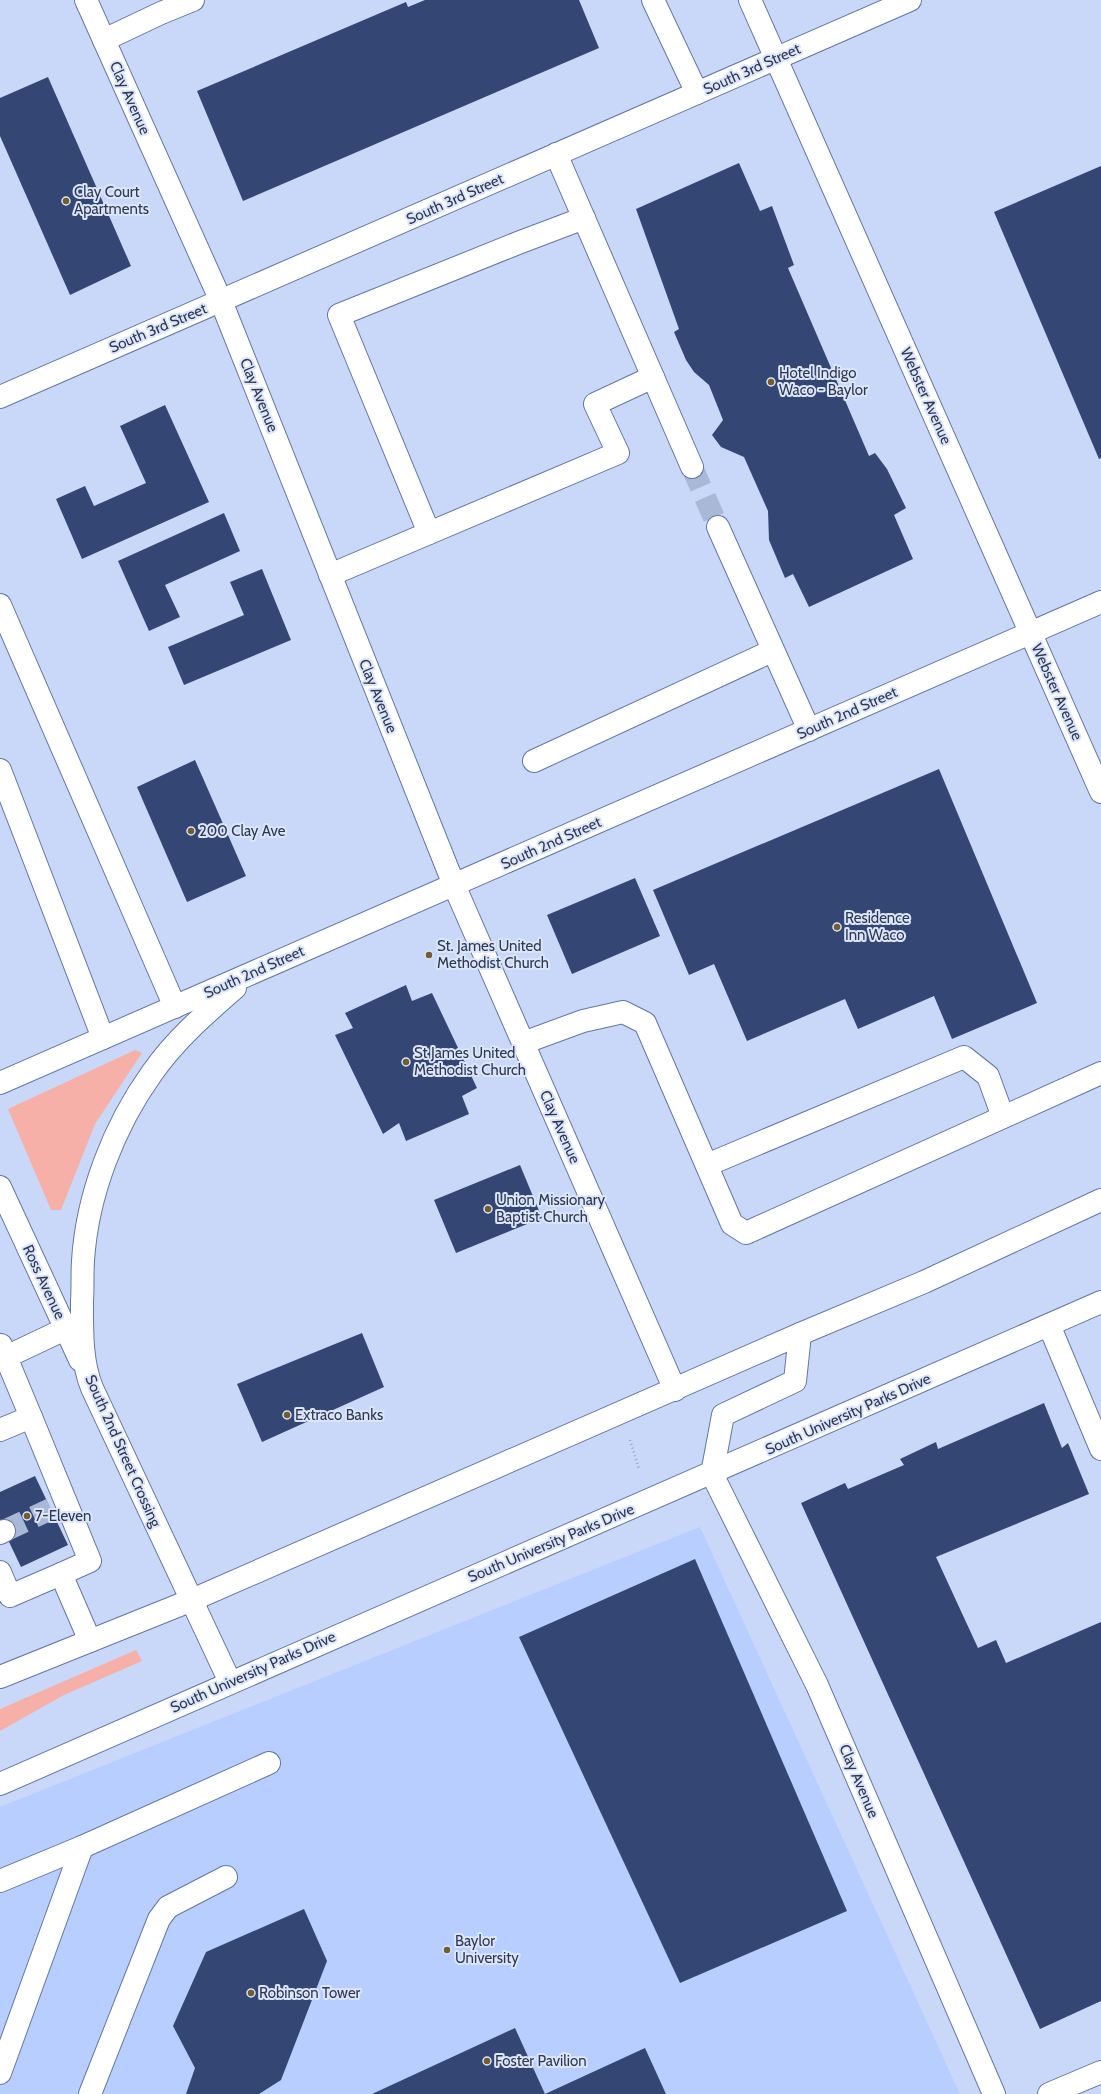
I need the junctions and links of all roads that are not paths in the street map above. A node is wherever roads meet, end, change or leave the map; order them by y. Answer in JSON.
{"nodes":[{"id":1,"x":86,"y":0,"type":"edge"},
{"id":2,"x":193,"y":0,"type":"edge"},
{"id":3,"x":653,"y":0,"type":"edge"},
{"id":4,"x":750,"y":0,"type":"edge"},
{"id":5,"x":910,"y":0,"type":"edge"},
{"id":6,"x":104,"y":40,"type":"junction"},
{"id":7,"x":776,"y":59,"type":"junction"},
{"id":8,"x":697,"y":93,"type":"junction"},
{"id":9,"x":556,"y":154,"type":"junction"},
{"id":10,"x":584,"y":218,"type":"junction"},
{"id":11,"x":221,"y":301,"type":"junction"},
{"id":12,"x":653,"y":377,"type":"junction"},
{"id":13,"x":0,"y":397,"type":"edge"},
{"id":14,"x":692,"y":467,"type":"tunnel mouth"},
{"id":15,"x":718,"y":528,"type":"tunnel mouth"},
{"id":16,"x":429,"y":533,"type":"junction"},
{"id":17,"x":330,"y":575,"type":"junction"},
{"id":18,"x":1101,"y":602,"type":"edge"},
{"id":19,"x":0,"y":605,"type":"edge"},
{"id":20,"x":1032,"y":632,"type":"junction"},
{"id":21,"x":772,"y":650,"type":"junction"},
{"id":22,"x":808,"y":730,"type":"junction"},
{"id":23,"x":534,"y":760,"type":"dead end"},
{"id":24,"x":0,"y":770,"type":"edge"},
{"id":25,"x":1101,"y":792,"type":"edge"},
{"id":26,"x":454,"y":886,"type":"junction"},
{"id":27,"x":252,"y":973,"type":"junction"},
{"id":28,"x":175,"y":1007,"type":"junction"},
{"id":29,"x":104,"y":1038,"type":"junction"},
{"id":30,"x":523,"y":1043,"type":"junction"},
{"id":31,"x":1101,"y":1072,"type":"edge"},
{"id":32,"x":0,"y":1084,"type":"edge"},
{"id":33,"x":1003,"y":1117,"type":"junction"},
{"id":34,"x":707,"y":1165,"type":"junction"},
{"id":35,"x":0,"y":1187,"type":"edge"},
{"id":36,"x":1101,"y":1200,"type":"edge"},
{"id":37,"x":1101,"y":1302,"type":"edge"},
{"id":38,"x":1049,"y":1325,"type":"junction"},
{"id":39,"x":65,"y":1328,"type":"junction"},
{"id":40,"x":800,"y":1334,"type":"junction"},
{"id":41,"x":2,"y":1354,"type":"edge"},
{"id":42,"x":87,"y":1376,"type":"junction"},
{"id":43,"x":675,"y":1390,"type":"junction"},
{"id":44,"x":31,"y":1416,"type":"junction"},
{"id":45,"x":0,"y":1430,"type":"edge"},
{"id":46,"x":1101,"y":1449,"type":"edge"},
{"id":47,"x":712,"y":1474,"type":"junction"},
{"id":48,"x":0,"y":1572,"type":"edge"},
{"id":49,"x":60,"y":1574,"type":"junction"},
{"id":50,"x":192,"y":1600,"type":"junction"},
{"id":51,"x":90,"y":1641,"type":"junction"},
{"id":52,"x":0,"y":1677,"type":"edge"},
{"id":53,"x":230,"y":1682,"type":"junction"},
{"id":54,"x":270,"y":1762,"type":"dead end"},
{"id":55,"x":0,"y":1784,"type":"edge"},
{"id":56,"x":82,"y":1847,"type":"junction"},
{"id":57,"x":226,"y":1877,"type":"dead end"},
{"id":58,"x":0,"y":1881,"type":"edge"},
{"id":59,"x":1101,"y":2072,"type":"edge"},
{"id":60,"x":0,"y":2073,"type":"edge"},
{"id":61,"x":90,"y":2094,"type":"edge"},
{"id":62,"x":994,"y":2094,"type":"edge"},
{"id":63,"x":1049,"y":2094,"type":"edge"}],
"edges":[{"from":1,"to":6,"type":"street","name":"Clay Avenue"},
{"from":2,"to":6,"type":"street"},
{"from":3,"to":8,"type":"street"},
{"from":4,"to":7,"type":"street","name":"Webster Avenue"},
{"from":5,"to":7,"type":"street","name":"South 3rd Street"},
{"from":6,"to":11,"type":"street","name":"Clay Avenue"},
{"from":7,"to":8,"type":"street","name":"South 3rd Street"},
{"from":7,"to":20,"type":"street","name":"Webster Avenue"},
{"from":8,"to":9,"type":"street","name":"South 3rd Street"},
{"from":9,"to":10,"type":"street"},
{"from":9,"to":11,"type":"street","name":"South 3rd Street"},
{"from":10,"to":12,"type":"street"},
{"from":10,"to":16,"type":"street"},
{"from":11,"to":13,"type":"street","name":"South 3rd Street"},
{"from":11,"to":17,"type":"street","name":"Clay Avenue"},
{"from":12,"to":14,"type":"street"},
{"from":12,"to":16,"type":"street"},
{"from":15,"to":21,"type":"street"},
{"from":16,"to":17,"type":"street"},
{"from":17,"to":26,"type":"street","name":"Clay Avenue"},
{"from":18,"to":20,"type":"street","name":"South 2nd Street"},
{"from":19,"to":28,"type":"street"},
{"from":20,"to":22,"type":"street","name":"South 2nd Street"},
{"from":20,"to":25,"type":"street","name":"Webster Avenue"},
{"from":21,"to":22,"type":"street"},
{"from":21,"to":23,"type":"street"},
{"from":22,"to":26,"type":"street","name":"South 2nd Street"},
{"from":24,"to":29,"type":"street"},
{"from":26,"to":27,"type":"street","name":"South 2nd Street"},
{"from":26,"to":30,"type":"street","name":"Clay Avenue"},
{"from":27,"to":28,"type":"street","name":"South 2nd Street"},
{"from":27,"to":42,"type":"street","name":"South 2nd Street Crossing"},
{"from":28,"to":29,"type":"street","name":"South 2nd Street"},
{"from":29,"to":32,"type":"street","name":"South 2nd Street"},
{"from":30,"to":34,"type":"street"},
{"from":30,"to":43,"type":"street","name":"Clay Avenue"},
{"from":31,"to":33,"type":"street"},
{"from":33,"to":34,"type":"street"},
{"from":33,"to":34,"type":"street"},
{"from":35,"to":39,"type":"street","name":"Ross Avenue"},
{"from":36,"to":40,"type":"street"},
{"from":37,"to":38,"type":"street","name":"South University Parks Drive"},
{"from":38,"to":46,"type":"street"},
{"from":38,"to":47,"type":"street","name":"South University Parks Drive"},
{"from":39,"to":41,"type":"street"},
{"from":39,"to":42,"type":"street","name":"Ross Avenue"},
{"from":40,"to":43,"type":"street"},
{"from":40,"to":47,"type":"street"},
{"from":41,"to":44,"type":"street"},
{"from":42,"to":50,"type":"street","name":"South 2nd Street Crossing"},
{"from":43,"to":50,"type":"street"},
{"from":44,"to":45,"type":"street"},
{"from":44,"to":49,"type":"street"},
{"from":47,"to":53,"type":"street","name":"South University Parks Drive"},
{"from":47,"to":62,"type":"street","name":"Clay Avenue"},
{"from":48,"to":49,"type":"street"},
{"from":49,"to":51,"type":"street"},
{"from":50,"to":51,"type":"street"},
{"from":50,"to":53,"type":"street","name":"South 2nd Street Crossing"},
{"from":51,"to":52,"type":"street"},
{"from":53,"to":55,"type":"street","name":"South University Parks Drive"},
{"from":54,"to":56,"type":"street"},
{"from":56,"to":58,"type":"street"},
{"from":56,"to":60,"type":"street"},
{"from":57,"to":61,"type":"street"},
{"from":59,"to":63,"type":"street"}]}
